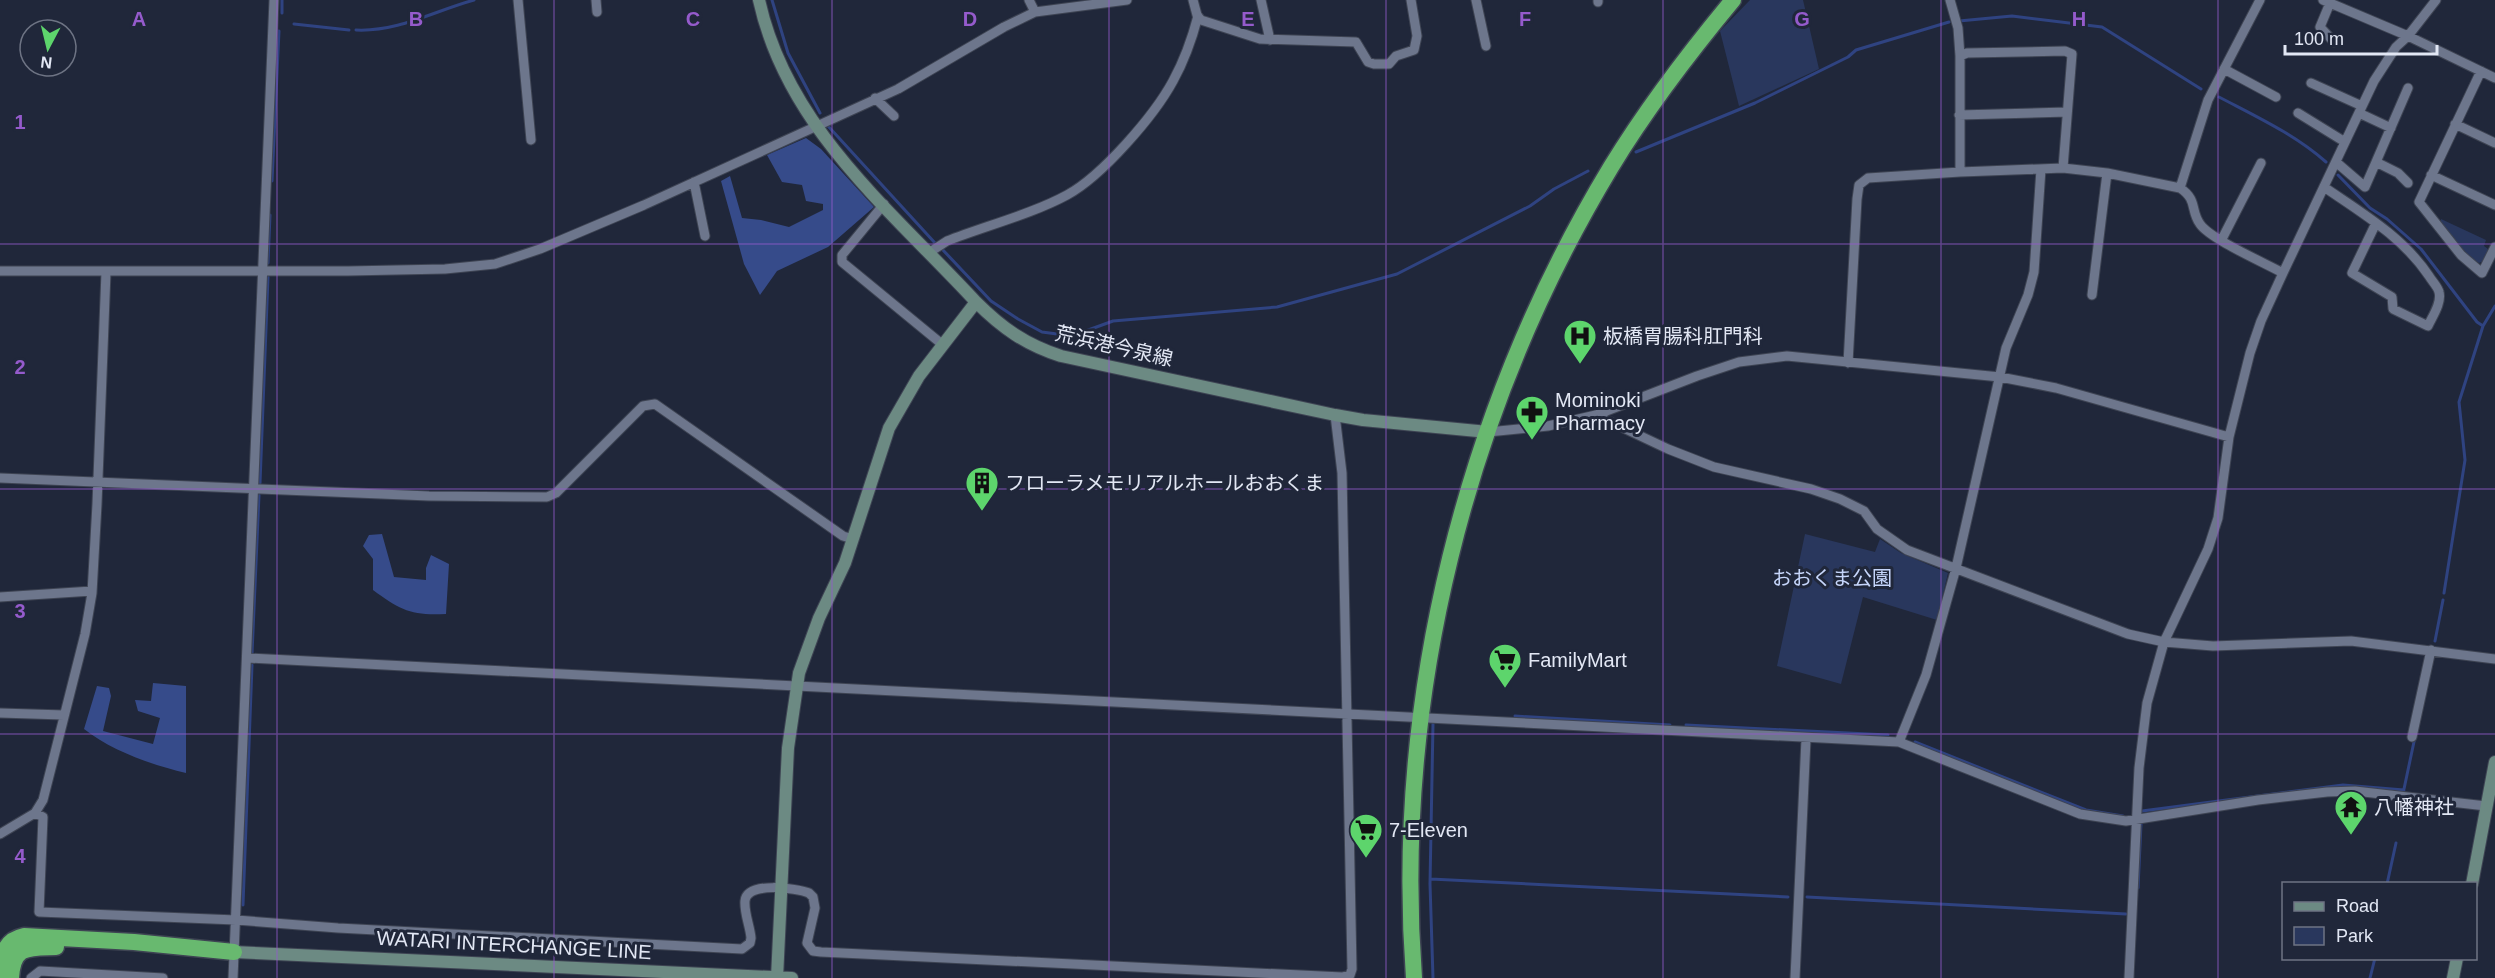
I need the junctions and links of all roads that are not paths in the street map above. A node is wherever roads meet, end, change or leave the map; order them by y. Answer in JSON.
{"nodes":[{"id":1,"x":274,"y":0,"type":"edge"},
{"id":2,"x":518,"y":0,"type":"edge"},
{"id":3,"x":596,"y":0,"type":"edge"},
{"id":4,"x":759,"y":0,"type":"edge"},
{"id":5,"x":1029,"y":0,"type":"edge"},
{"id":6,"x":1127,"y":0,"type":"edge"},
{"id":7,"x":1193,"y":0,"type":"edge"},
{"id":8,"x":1261,"y":0,"type":"edge"},
{"id":9,"x":1411,"y":0,"type":"edge"},
{"id":10,"x":1476,"y":0,"type":"edge"},
{"id":11,"x":1733,"y":0,"type":"edge"},
{"id":12,"x":1950,"y":0,"type":"edge"},
{"id":13,"x":2260,"y":0,"type":"edge"},
{"id":14,"x":2436,"y":0,"type":"edge"},
{"id":15,"x":2327,"y":1,"type":"edge"},
{"id":16,"x":597,"y":12,"type":"dead end"},
{"id":17,"x":1035,"y":12,"type":"junction"},
{"id":18,"x":1198,"y":16,"type":"junction"},
{"id":19,"x":2408,"y":36,"type":"junction"},
{"id":20,"x":1270,"y":40,"type":"junction"},
{"id":21,"x":2334,"y":42,"type":"dead end"},
{"id":22,"x":1486,"y":46,"type":"dead end"},
{"id":23,"x":1960,"y":56,"type":"junction"},
{"id":24,"x":2224,"y":69,"type":"junction"},
{"id":25,"x":2481,"y":71,"type":"junction"},
{"id":26,"x":2495,"y":78,"type":"edge"},
{"id":27,"x":2311,"y":83,"type":"dead end"},
{"id":28,"x":2408,"y":88,"type":"dead end"},
{"id":29,"x":2276,"y":97,"type":"dead end"},
{"id":30,"x":875,"y":98,"type":"junction"},
{"id":31,"x":2361,"y":110,"type":"junction"},
{"id":32,"x":2067,"y":112,"type":"junction"},
{"id":33,"x":2298,"y":113,"type":"dead end"},
{"id":34,"x":1959,"y":115,"type":"junction"},
{"id":35,"x":894,"y":116,"type":"dead end"},
{"id":36,"x":2456,"y":124,"type":"junction"},
{"id":37,"x":814,"y":126,"type":"junction"},
{"id":38,"x":2391,"y":128,"type":"junction"},
{"id":39,"x":531,"y":140,"type":"dead end"},
{"id":40,"x":2345,"y":142,"type":"junction"},
{"id":41,"x":2495,"y":143,"type":"edge"},
{"id":42,"x":2336,"y":162,"type":"junction"},
{"id":43,"x":2376,"y":162,"type":"junction"},
{"id":44,"x":2261,"y":163,"type":"dead end"},
{"id":45,"x":2063,"y":168,"type":"junction"},
{"id":46,"x":2041,"y":169,"type":"junction"},
{"id":47,"x":1960,"y":172,"type":"junction"},
{"id":48,"x":2107,"y":173,"type":"junction"},
{"id":49,"x":2431,"y":175,"type":"junction"},
{"id":50,"x":694,"y":182,"type":"junction"},
{"id":51,"x":2408,"y":183,"type":"dead end"},
{"id":52,"x":2324,"y":186,"type":"junction"},
{"id":53,"x":2180,"y":188,"type":"junction"},
{"id":54,"x":884,"y":204,"type":"junction"},
{"id":55,"x":2495,"y":206,"type":"edge"},
{"id":56,"x":2376,"y":223,"type":"junction"},
{"id":57,"x":705,"y":236,"type":"dead end"},
{"id":58,"x":2222,"y":239,"type":"junction"},
{"id":59,"x":2495,"y":247,"type":"edge"},
{"id":60,"x":930,"y":252,"type":"junction"},
{"id":61,"x":0,"y":271,"type":"edge"},
{"id":62,"x":263,"y":271,"type":"junction"},
{"id":63,"x":106,"y":272,"type":"junction"},
{"id":64,"x":2283,"y":273,"type":"junction"},
{"id":65,"x":2092,"y":295,"type":"dead end"},
{"id":66,"x":976,"y":302,"type":"junction"},
{"id":67,"x":943,"y":345,"type":"junction"},
{"id":68,"x":1848,"y":363,"type":"junction"},
{"id":69,"x":2000,"y":377,"type":"junction"},
{"id":70,"x":1335,"y":415,"type":"junction"},
{"id":71,"x":1596,"y":415,"type":"junction"},
{"id":72,"x":1488,"y":432,"type":"junction"},
{"id":73,"x":2229,"y":437,"type":"junction"},
{"id":74,"x":0,"y":478,"type":"edge"},
{"id":75,"x":97,"y":482,"type":"junction"},
{"id":76,"x":253,"y":488,"type":"junction"},
{"id":77,"x":853,"y":539,"type":"junction"},
{"id":78,"x":1956,"y":568,"type":"junction"},
{"id":79,"x":92,"y":591,"type":"junction"},
{"id":80,"x":0,"y":597,"type":"edge"},
{"id":81,"x":2164,"y":642,"type":"junction"},
{"id":82,"x":2431,"y":651,"type":"junction"},
{"id":83,"x":247,"y":658,"type":"junction"},
{"id":84,"x":2495,"y":659,"type":"edge"},
{"id":85,"x":796,"y":687,"type":"junction"},
{"id":86,"x":0,"y":713,"type":"edge"},
{"id":87,"x":1347,"y":714,"type":"junction"},
{"id":88,"x":64,"y":715,"type":"junction"},
{"id":89,"x":1421,"y":717,"type":"junction"},
{"id":90,"x":2412,"y":737,"type":"dead end"},
{"id":91,"x":1806,"y":739,"type":"junction"},
{"id":92,"x":1899,"y":742,"type":"junction"},
{"id":93,"x":2495,"y":762,"type":"edge"},
{"id":94,"x":2486,"y":806,"type":"junction"},
{"id":95,"x":35,"y":813,"type":"junction"},
{"id":96,"x":2137,"y":819,"type":"junction"},
{"id":97,"x":0,"y":834,"type":"edge"},
{"id":98,"x":2472,"y":882,"type":"edge"},
{"id":99,"x":782,"y":889,"type":"junction"},
{"id":100,"x":236,"y":920,"type":"junction"},
{"id":101,"x":234,"y":952,"type":"junction"},
{"id":102,"x":2457,"y":960,"type":"edge"},
{"id":103,"x":2,"y":978,"type":"edge"},
{"id":104,"x":11,"y":978,"type":"edge"},
{"id":105,"x":32,"y":978,"type":"edge"},
{"id":106,"x":163,"y":978,"type":"edge"},
{"id":107,"x":233,"y":978,"type":"edge"},
{"id":108,"x":777,"y":978,"type":"edge"},
{"id":109,"x":792,"y":978,"type":"edge"},
{"id":110,"x":1414,"y":978,"type":"edge"},
{"id":111,"x":1795,"y":978,"type":"edge"},
{"id":112,"x":2128,"y":978,"type":"edge"},
{"id":113,"x":2453,"y":978,"type":"edge"}],
"edges":[{"from":1,"to":62,"type":"street"},
{"from":2,"to":39,"type":"street"},
{"from":3,"to":16,"type":"street"},
{"from":4,"to":37,"type":"main road","name":"荒浜港今泉線"},
{"from":5,"to":17,"type":"street"},
{"from":6,"to":17,"type":"street"},
{"from":7,"to":18,"type":"street"},
{"from":8,"to":20,"type":"street"},
{"from":9,"to":20,"type":"street"},
{"from":10,"to":22,"type":"street"},
{"from":11,"to":72,"type":"highway"},
{"from":12,"to":23,"type":"street"},
{"from":13,"to":24,"type":"street"},
{"from":14,"to":19,"type":"street"},
{"from":15,"to":19,"type":"street"},
{"from":15,"to":21,"type":"street"},
{"from":17,"to":30,"type":"street"},
{"from":18,"to":20,"type":"street"},
{"from":18,"to":60,"type":"street"},
{"from":19,"to":25,"type":"street"},
{"from":19,"to":31,"type":"street"},
{"from":23,"to":32,"type":"street"},
{"from":23,"to":34,"type":"street"},
{"from":24,"to":29,"type":"street"},
{"from":24,"to":53,"type":"street"},
{"from":25,"to":26,"type":"street"},
{"from":25,"to":36,"type":"street"},
{"from":27,"to":31,"type":"street"},
{"from":28,"to":38,"type":"street"},
{"from":30,"to":35,"type":"street"},
{"from":30,"to":37,"type":"street"},
{"from":31,"to":38,"type":"street"},
{"from":31,"to":40,"type":"street"},
{"from":32,"to":34,"type":"street"},
{"from":32,"to":45,"type":"street"},
{"from":33,"to":40,"type":"street"},
{"from":34,"to":47,"type":"street"},
{"from":36,"to":41,"type":"street"},
{"from":36,"to":49,"type":"street"},
{"from":37,"to":50,"type":"street"},
{"from":37,"to":54,"type":"main road","name":"荒浜港今泉線"},
{"from":38,"to":43,"type":"street"},
{"from":40,"to":42,"type":"street"},
{"from":42,"to":43,"type":"street"},
{"from":42,"to":52,"type":"street"},
{"from":43,"to":51,"type":"street"},
{"from":44,"to":58,"type":"street"},
{"from":45,"to":46,"type":"street"},
{"from":45,"to":48,"type":"street"},
{"from":46,"to":47,"type":"street"},
{"from":46,"to":69,"type":"street"},
{"from":47,"to":68,"type":"street"},
{"from":48,"to":53,"type":"street"},
{"from":48,"to":65,"type":"street"},
{"from":49,"to":55,"type":"street"},
{"from":49,"to":59,"type":"street"},
{"from":50,"to":57,"type":"street"},
{"from":50,"to":62,"type":"street"},
{"from":52,"to":56,"type":"street"},
{"from":52,"to":64,"type":"street"},
{"from":53,"to":58,"type":"street"},
{"from":54,"to":60,"type":"main road","name":"荒浜港今泉線"},
{"from":54,"to":67,"type":"street"},
{"from":56,"to":56,"type":"street"},
{"from":58,"to":64,"type":"street"},
{"from":60,"to":66,"type":"main road","name":"荒浜港今泉線"},
{"from":61,"to":63,"type":"street"},
{"from":62,"to":63,"type":"street"},
{"from":62,"to":76,"type":"street"},
{"from":63,"to":75,"type":"street"},
{"from":64,"to":73,"type":"street"},
{"from":66,"to":67,"type":"main road"},
{"from":66,"to":70,"type":"main road","name":"荒浜港今泉線"},
{"from":67,"to":77,"type":"main road"},
{"from":68,"to":69,"type":"street"},
{"from":68,"to":71,"type":"street"},
{"from":69,"to":73,"type":"street"},
{"from":69,"to":78,"type":"street"},
{"from":70,"to":72,"type":"main road","name":"荒浜港今泉線"},
{"from":70,"to":87,"type":"street"},
{"from":71,"to":72,"type":"street"},
{"from":71,"to":78,"type":"street"},
{"from":72,"to":89,"type":"highway"},
{"from":73,"to":81,"type":"street"},
{"from":74,"to":75,"type":"street"},
{"from":75,"to":76,"type":"street"},
{"from":75,"to":79,"type":"street"},
{"from":76,"to":77,"type":"street"},
{"from":76,"to":83,"type":"street"},
{"from":77,"to":85,"type":"main road"},
{"from":78,"to":81,"type":"street"},
{"from":78,"to":92,"type":"street"},
{"from":79,"to":80,"type":"street"},
{"from":79,"to":88,"type":"street"},
{"from":81,"to":82,"type":"street"},
{"from":81,"to":96,"type":"street"},
{"from":82,"to":84,"type":"street"},
{"from":82,"to":90,"type":"street"},
{"from":83,"to":85,"type":"street"},
{"from":83,"to":100,"type":"street"},
{"from":85,"to":87,"type":"street"},
{"from":85,"to":99,"type":"main road"},
{"from":86,"to":88,"type":"street"},
{"from":87,"to":89,"type":"street"},
{"from":87,"to":99,"type":"street"},
{"from":88,"to":95,"type":"street"},
{"from":89,"to":91,"type":"street"},
{"from":89,"to":110,"type":"highway"},
{"from":91,"to":92,"type":"street"},
{"from":91,"to":111,"type":"street"},
{"from":92,"to":96,"type":"street"},
{"from":93,"to":94,"type":"main road"},
{"from":94,"to":96,"type":"street"},
{"from":94,"to":98,"type":"main road"},
{"from":95,"to":97,"type":"street"},
{"from":95,"to":100,"type":"street"},
{"from":96,"to":112,"type":"street"},
{"from":99,"to":100,"type":"street"},
{"from":99,"to":108,"type":"main road"},
{"from":100,"to":101,"type":"street"},
{"from":101,"to":103,"type":"highway"},
{"from":101,"to":104,"type":"highway"},
{"from":101,"to":107,"type":"street"},
{"from":101,"to":108,"type":"main road","name":"WATARI INTERCHANGE LINE"},
{"from":102,"to":113,"type":"main road"},
{"from":105,"to":106,"type":"street"},
{"from":108,"to":109,"type":"main road","name":"WATARI INTERCHANGE LINE"}]}
